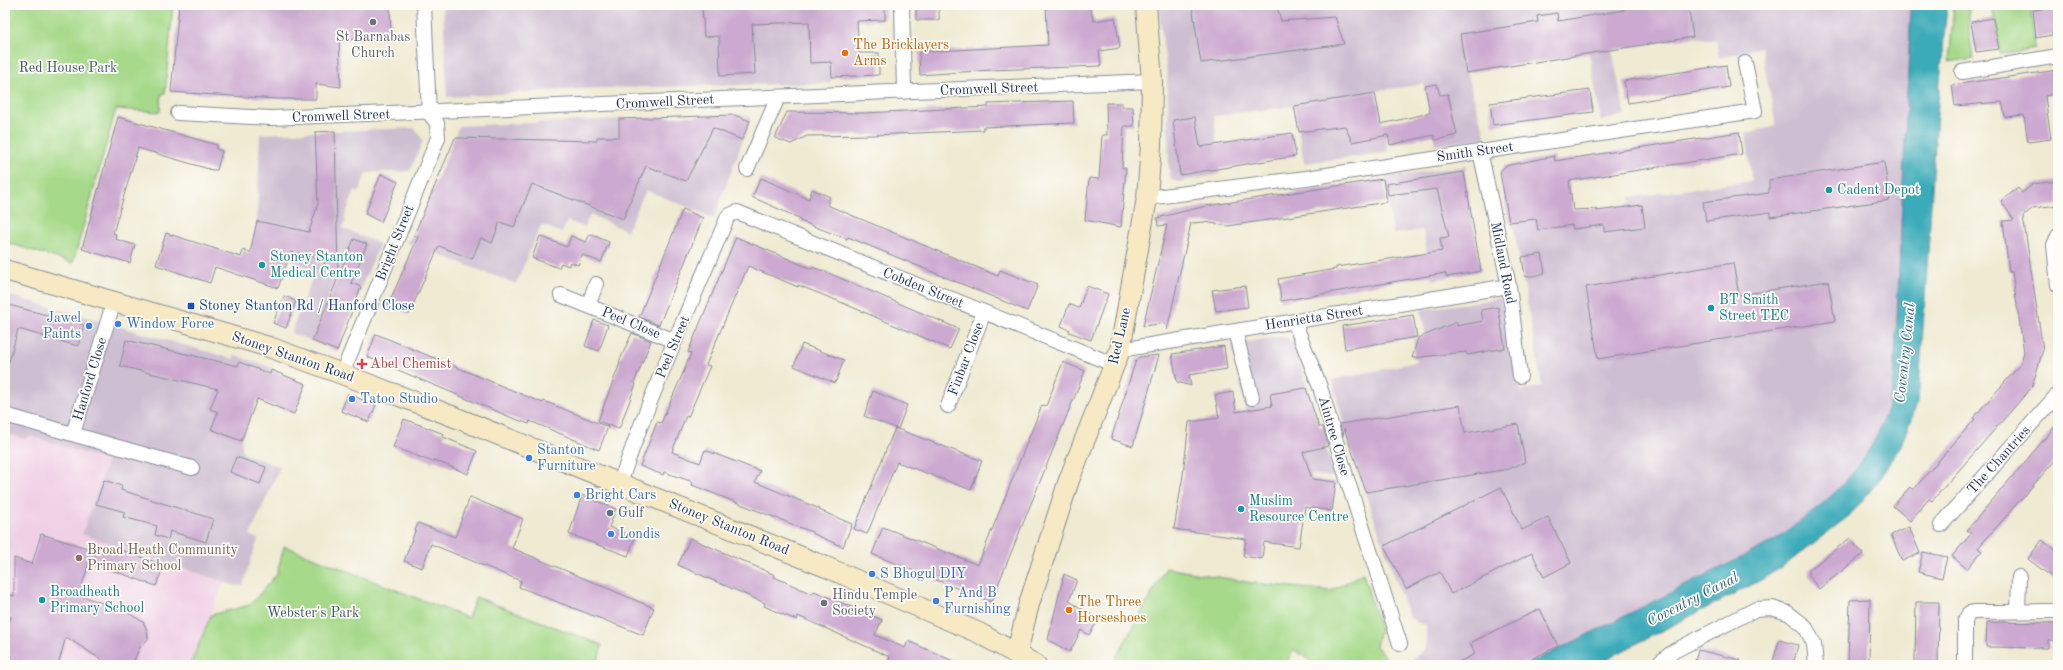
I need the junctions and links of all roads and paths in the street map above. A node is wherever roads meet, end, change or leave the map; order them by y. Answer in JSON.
{"nodes":[{"id":1,"x":424,"y":5,"type":"edge"},
{"id":2,"x":902,"y":5,"type":"edge"},
{"id":3,"x":1146,"y":5,"type":"edge"},
{"id":4,"x":2058,"y":56,"type":"edge"},
{"id":5,"x":1745,"y":63,"type":"dead end"},
{"id":6,"x":1962,"y":72,"type":"dead end"},
{"id":7,"x":1152,"y":81,"type":"junction"},
{"id":8,"x":904,"y":92,"type":"junction"},
{"id":9,"x":778,"y":97,"type":"junction"},
{"id":10,"x":178,"y":113,"type":"dead end"},
{"id":11,"x":429,"y":113,"type":"junction"},
{"id":12,"x":1480,"y":151,"type":"junction"},
{"id":13,"x":747,"y":170,"type":"dead end"},
{"id":14,"x":1147,"y":198,"type":"junction"},
{"id":15,"x":732,"y":214,"type":"joint"},
{"id":16,"x":2058,"y":236,"type":"edge"},
{"id":17,"x":5,"y":270,"type":"edge"},
{"id":18,"x":596,"y":284,"type":"dead end"},
{"id":19,"x":2058,"y":285,"type":"edge"},
{"id":20,"x":1509,"y":286,"type":"junction"},
{"id":21,"x":561,"y":295,"type":"dead end"},
{"id":22,"x":114,"y":301,"type":"junction"},
{"id":23,"x":588,"y":306,"type":"junction"},
{"id":24,"x":984,"y":312,"type":"junction"},
{"id":25,"x":1294,"y":321,"type":"junction"},
{"id":26,"x":1235,"y":331,"type":"junction"},
{"id":27,"x":675,"y":341,"type":"junction"},
{"id":28,"x":1118,"y":357,"type":"junction"},
{"id":29,"x":342,"y":374,"type":"junction"},
{"id":30,"x":1520,"y":376,"type":"dead end"},
{"id":31,"x":2058,"y":394,"type":"edge"},
{"id":32,"x":1252,"y":398,"type":"dead end"},
{"id":33,"x":948,"y":406,"type":"dead end"},
{"id":34,"x":5,"y":415,"type":"edge"},
{"id":35,"x":73,"y":434,"type":"junction"},
{"id":36,"x":192,"y":468,"type":"dead end"},
{"id":37,"x":620,"y":484,"type":"junction"},
{"id":38,"x":1941,"y":525,"type":"dead end"},
{"id":39,"x":2019,"y":577,"type":"dead end"},
{"id":40,"x":2058,"y":611,"type":"edge"},
{"id":41,"x":2018,"y":612,"type":"junction"},
{"id":42,"x":1400,"y":644,"type":"dead end"},
{"id":43,"x":1026,"y":660,"type":"edge"},
{"id":44,"x":1965,"y":661,"type":"dead end"},
{"id":45,"x":1657,"y":665,"type":"edge"},
{"id":46,"x":1816,"y":665,"type":"edge"}],
"edges":[{"from":1,"to":11,"type":"street"},
{"from":2,"to":8,"type":"street"},
{"from":3,"to":7,"type":"main road","name":"Red Lane"},
{"from":4,"to":6,"type":"street"},
{"from":5,"to":12,"type":"street","name":"Smith Street"},
{"from":7,"to":8,"type":"street","name":"Cromwell Street"},
{"from":7,"to":14,"type":"main road","name":"Red Lane"},
{"from":8,"to":9,"type":"street","name":"Cromwell Street"},
{"from":9,"to":11,"type":"street","name":"Cromwell Street"},
{"from":9,"to":13,"type":"street"},
{"from":10,"to":11,"type":"street","name":"Cromwell Street"},
{"from":11,"to":29,"type":"street","name":"Bright Street"},
{"from":12,"to":14,"type":"street","name":"Smith Street"},
{"from":12,"to":20,"type":"street","name":"Midland Road"},
{"from":14,"to":28,"type":"main road","name":"Red Lane"},
{"from":15,"to":24,"type":"street","name":"Cobden Street"},
{"from":15,"to":27,"type":"street","name":"Peel Street"},
{"from":16,"to":19,"type":"street"},
{"from":17,"to":22,"type":"main road","name":"Stoney Stanton Road"},
{"from":18,"to":23,"type":"street","name":"Peel Close"},
{"from":20,"to":25,"type":"street","name":"Henrietta Street"},
{"from":20,"to":30,"type":"street","name":"Midland Road"},
{"from":21,"to":23,"type":"street","name":"Peel Close"},
{"from":22,"to":29,"type":"main road","name":"Stoney Stanton Road"},
{"from":22,"to":35,"type":"street","name":"Hanford Close"},
{"from":23,"to":27,"type":"street","name":"Peel Close"},
{"from":24,"to":28,"type":"street","name":"Cobden Street"},
{"from":24,"to":33,"type":"street","name":"Finbar Close"},
{"from":25,"to":26,"type":"street","name":"Henrietta Street"},
{"from":25,"to":42,"type":"street","name":"Aintree Close"},
{"from":26,"to":28,"type":"street","name":"Henrietta Street"},
{"from":26,"to":32,"type":"street"},
{"from":27,"to":37,"type":"street","name":"Peel Street"},
{"from":28,"to":43,"type":"main road","name":"Red Lane"},
{"from":29,"to":37,"type":"main road","name":"Stoney Stanton Road"},
{"from":31,"to":38,"type":"street","name":"The Chantries"},
{"from":34,"to":35,"type":"street","name":"Hanford Close"},
{"from":35,"to":36,"type":"street","name":"Hanford Close"},
{"from":37,"to":43,"type":"main road","name":"Stoney Stanton Road"},
{"from":39,"to":41,"type":"street"},
{"from":40,"to":41,"type":"street"},
{"from":41,"to":44,"type":"street"},
{"from":45,"to":46,"type":"street"}]}
